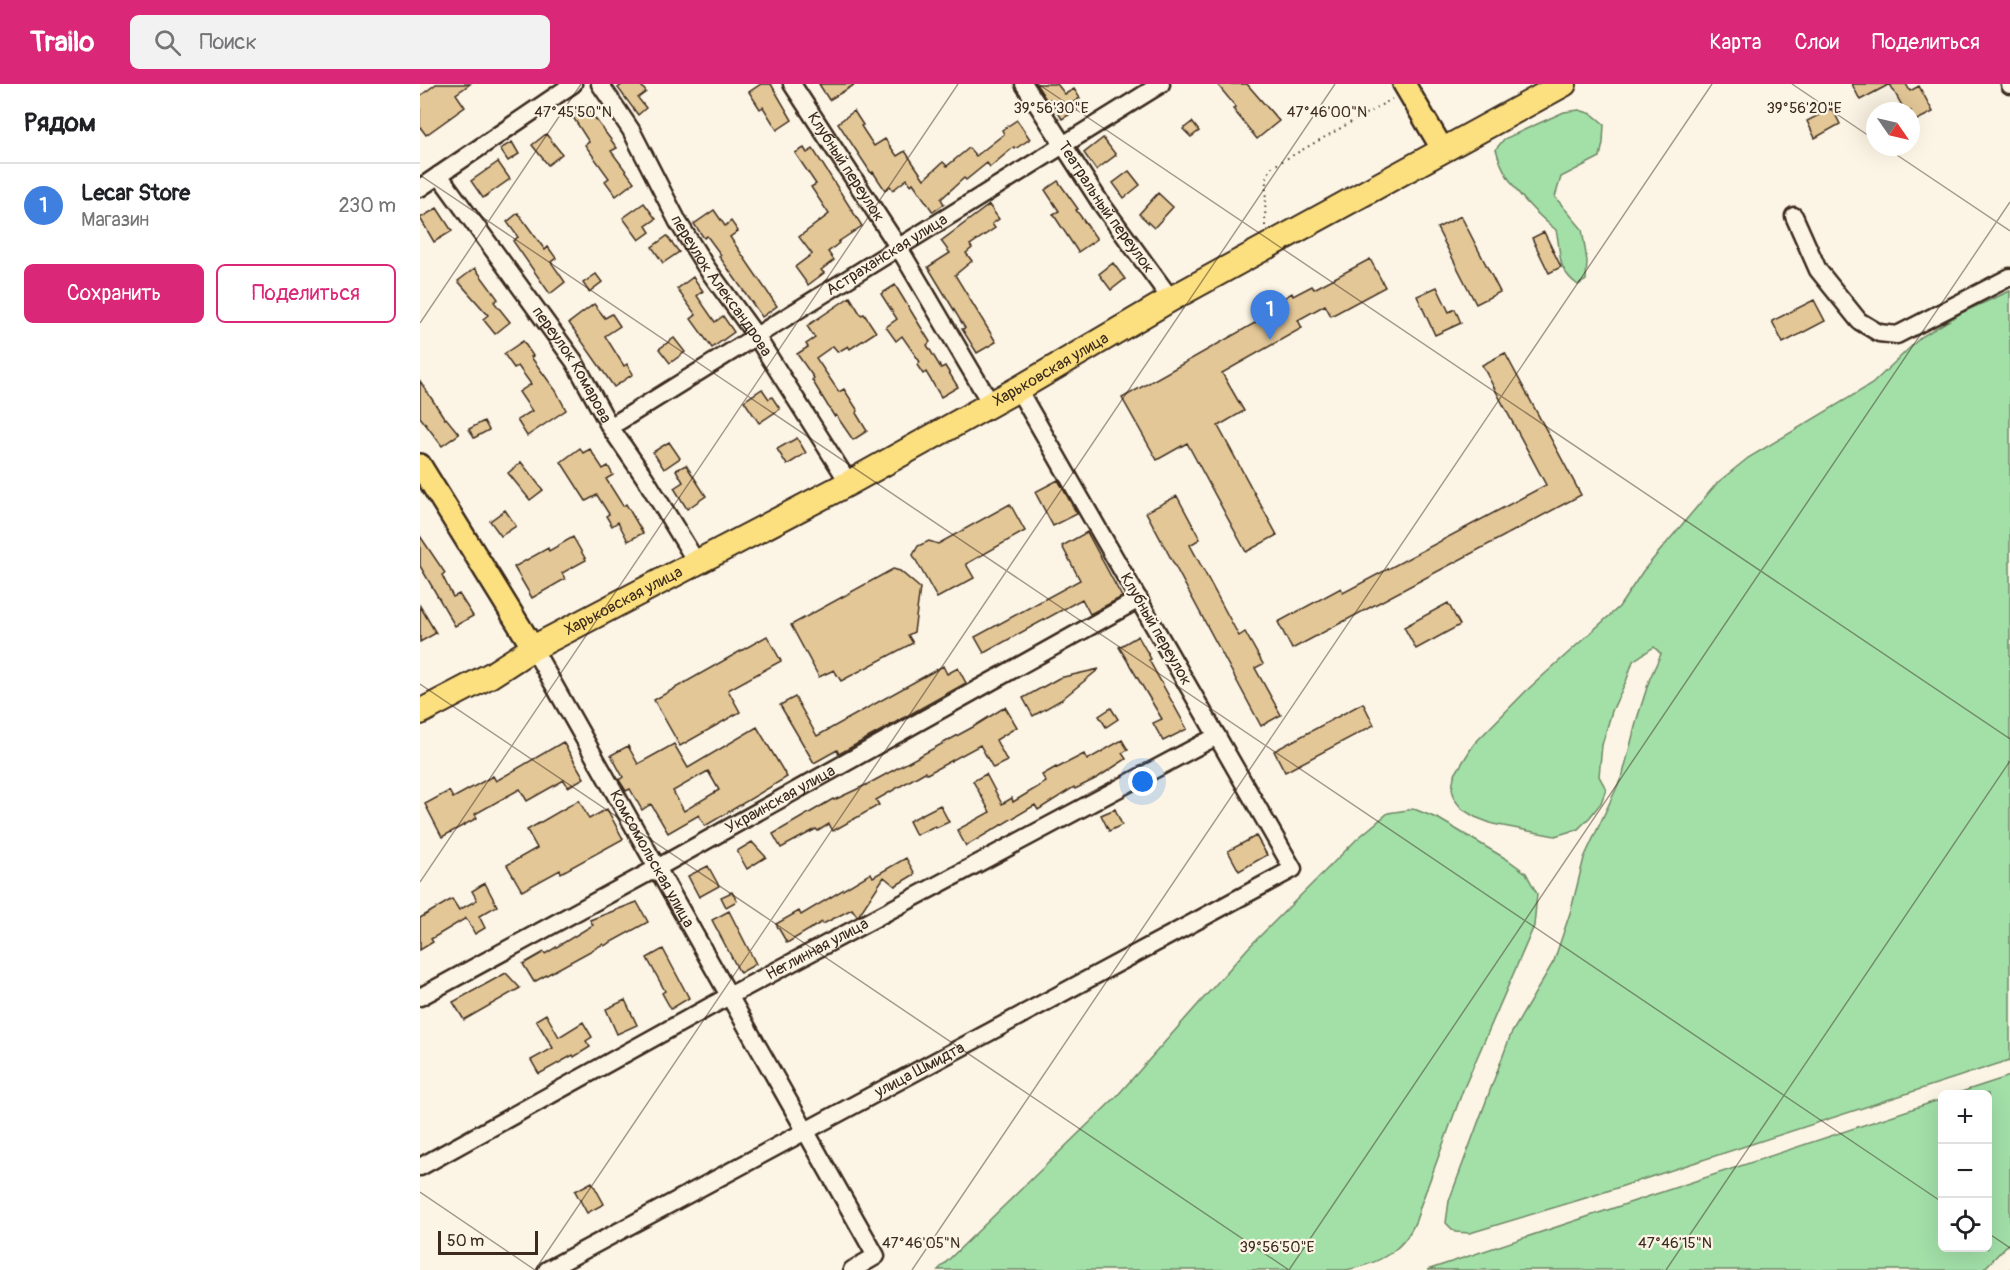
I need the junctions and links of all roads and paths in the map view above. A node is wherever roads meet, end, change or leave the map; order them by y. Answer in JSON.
{"nodes":[{"id":1,"x":573,"y":84,"type":"edge"},
{"id":2,"x":600,"y":84,"type":"edge"},
{"id":3,"x":792,"y":84,"type":"edge"},
{"id":4,"x":1024,"y":84,"type":"edge"},
{"id":5,"x":1161,"y":84,"type":"edge"},
{"id":6,"x":1564,"y":84,"type":"edge"},
{"id":7,"x":1406,"y":87,"type":"edge"},
{"id":8,"x":1062,"y":145,"type":"junction"},
{"id":9,"x":1443,"y":150,"type":"junction"},
{"id":10,"x":439,"y":175,"type":"junction"},
{"id":11,"x":420,"y":188,"type":"edge"},
{"id":12,"x":1794,"y":216,"type":"dead end"},
{"id":13,"x":1265,"y":247,"type":"junction"},
{"id":14,"x":899,"y":248,"type":"junction"},
{"id":15,"x":2010,"y":277,"type":"edge"},
{"id":16,"x":1171,"y":299,"type":"junction"},
{"id":17,"x":756,"y":336,"type":"junction"},
{"id":18,"x":1018,"y":389,"type":"junction"},
{"id":19,"x":991,"y":404,"type":"junction"},
{"id":20,"x":610,"y":427,"type":"junction"},
{"id":21,"x":420,"y":465,"type":"edge"},
{"id":22,"x":849,"y":483,"type":"junction"},
{"id":23,"x":697,"y":563,"type":"junction"},
{"id":24,"x":1139,"y":599,"type":"junction"},
{"id":25,"x":533,"y":648,"type":"junction"},
{"id":26,"x":420,"y":695,"type":"edge"},
{"id":27,"x":420,"y":712,"type":"edge"},
{"id":28,"x":1217,"y":736,"type":"junction"},
{"id":29,"x":657,"y":868,"type":"junction"},
{"id":30,"x":1293,"y":869,"type":"joint"},
{"id":31,"x":729,"y":996,"type":"junction"},
{"id":32,"x":420,"y":997,"type":"edge"},
{"id":33,"x":805,"y":1130,"type":"junction"},
{"id":34,"x":420,"y":1167,"type":"edge"},
{"id":35,"x":547,"y":1270,"type":"edge"},
{"id":36,"x":852,"y":1270,"type":"edge"}],
"edges":[{"from":1,"to":10,"type":"street"},
{"from":2,"to":17,"type":"street","name":"переулок Александрова"},
{"from":3,"to":14,"type":"street","name":"Клубный переулок"},
{"from":4,"to":8,"type":"street","name":"Театральный переулок"},
{"from":5,"to":8,"type":"street","name":"Астраханская улица"},
{"from":6,"to":9,"type":"highway","name":"Харьковская улица"},
{"from":7,"to":9,"type":"main road"},
{"from":7,"to":13,"type":"path"},
{"from":8,"to":14,"type":"street","name":"Астраханская улица"},
{"from":8,"to":16,"type":"street","name":"Театральный переулок"},
{"from":9,"to":13,"type":"highway","name":"Харьковская улица"},
{"from":10,"to":11,"type":"street"},
{"from":10,"to":20,"type":"street","name":"переулок Комарова"},
{"from":12,"to":15,"type":"street"},
{"from":13,"to":16,"type":"highway","name":"Харьковская улица"},
{"from":14,"to":17,"type":"street","name":"Астраханская улица"},
{"from":14,"to":19,"type":"street","name":"Клубный переулок"},
{"from":16,"to":18,"type":"highway","name":"Харьковская улица"},
{"from":17,"to":20,"type":"street","name":"Астраханская улица"},
{"from":17,"to":22,"type":"street","name":"переулок Александрова"},
{"from":18,"to":19,"type":"highway","name":"Харьковская улица"},
{"from":18,"to":24,"type":"street","name":"Клубный переулок"},
{"from":19,"to":22,"type":"highway","name":"Харьковская улица"},
{"from":20,"to":23,"type":"street","name":"переулок Комарова"},
{"from":21,"to":25,"type":"main road","name":"Комсомольская улица"},
{"from":22,"to":23,"type":"highway","name":"Харьковская улица"},
{"from":23,"to":25,"type":"highway","name":"Харьковская улица"},
{"from":24,"to":28,"type":"street","name":"Клубный переулок"},
{"from":24,"to":29,"type":"street","name":"Украинская улица"},
{"from":25,"to":26,"type":"highway","name":"Харьковская улица"},
{"from":25,"to":27,"type":"highway","name":"Харьковская улица"},
{"from":25,"to":29,"type":"street","name":"Комсомольская улица"},
{"from":28,"to":30,"type":"street","name":"Клубный переулок"},
{"from":28,"to":31,"type":"street","name":"Неглинная улица"},
{"from":29,"to":31,"type":"street","name":"Комсомольская улица"},
{"from":29,"to":32,"type":"street","name":"Украинская улица"},
{"from":30,"to":33,"type":"street","name":"улица Шмидта"},
{"from":31,"to":33,"type":"street","name":"Комсомольская улица"},
{"from":31,"to":34,"type":"street","name":"Неглинная улица"},
{"from":33,"to":35,"type":"street","name":"улица Шмидта"},
{"from":33,"to":36,"type":"street","name":"Комсомольская улица"}]}
